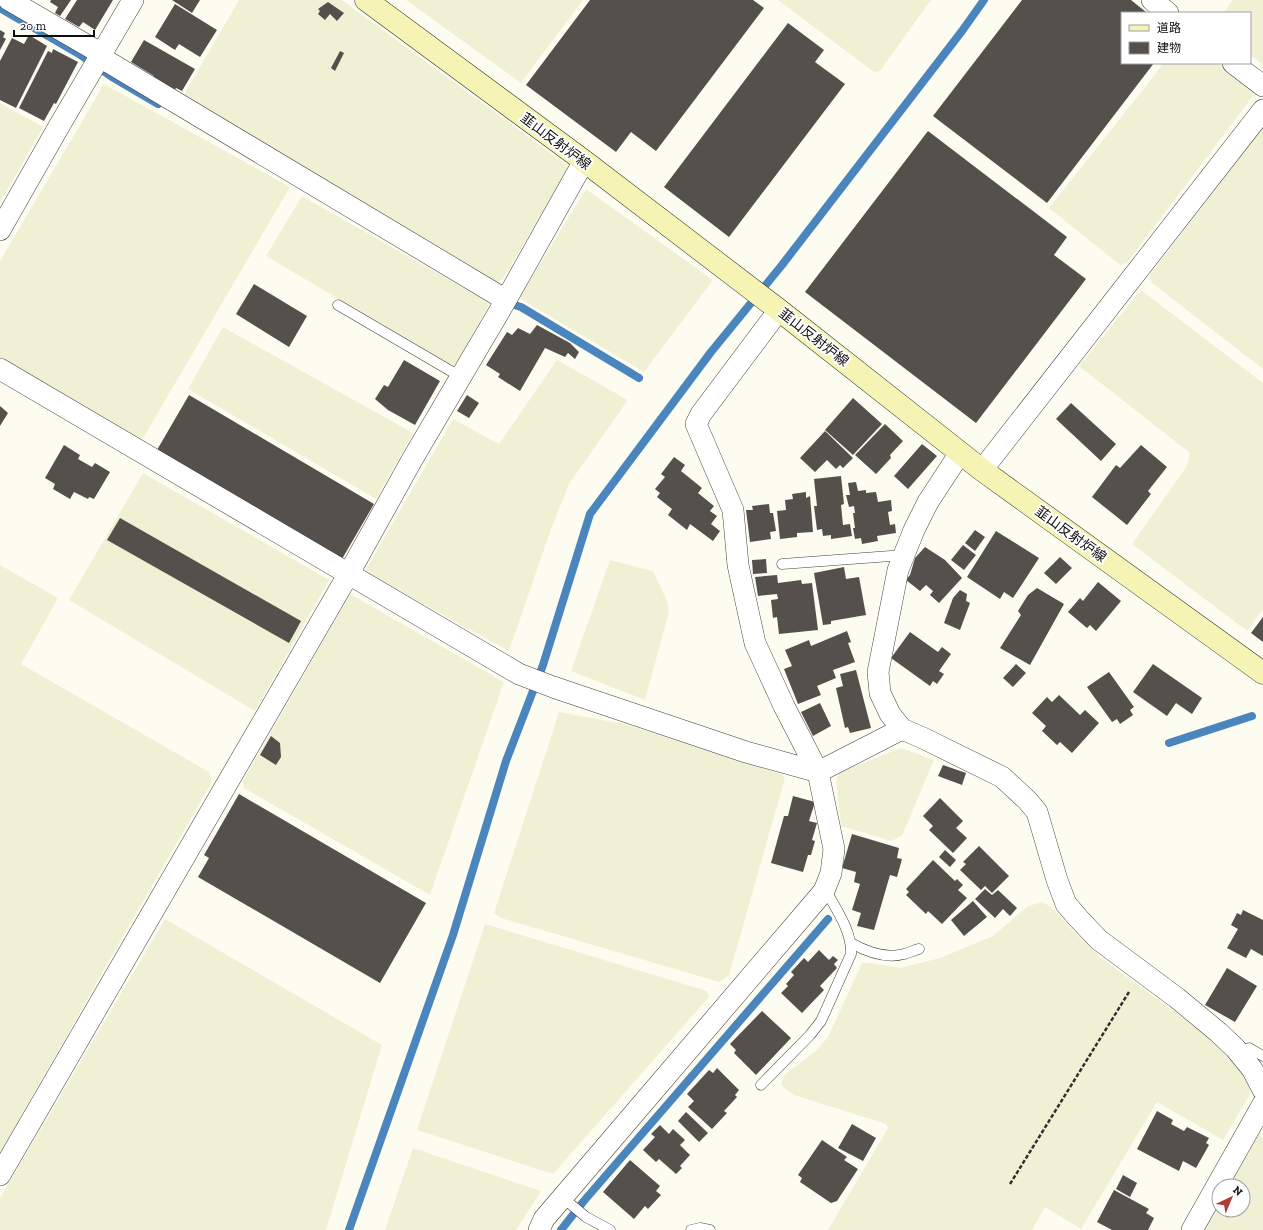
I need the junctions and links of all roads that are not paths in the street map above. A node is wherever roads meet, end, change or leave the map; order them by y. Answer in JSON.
{"nodes":[{"id":1,"x":9,"y":0,"type":"edge"},
{"id":2,"x":133,"y":0,"type":"edge"},
{"id":3,"x":366,"y":0,"type":"edge"},
{"id":4,"x":1152,"y":0,"type":"edge"},
{"id":5,"x":1167,"y":12,"type":"edge"},
{"id":6,"x":101,"y":55,"type":"junction"},
{"id":7,"x":1235,"y":64,"type":"edge"},
{"id":8,"x":1263,"y":86,"type":"edge"},
{"id":9,"x":1263,"y":110,"type":"edge"},
{"id":10,"x":584,"y":161,"type":"junction"},
{"id":11,"x":0,"y":230,"type":"edge"},
{"id":12,"x":506,"y":300,"type":"junction"},
{"id":13,"x":338,"y":305,"type":"dead end"},
{"id":14,"x":779,"y":310,"type":"junction"},
{"id":15,"x":0,"y":369,"type":"edge"},
{"id":16,"x":461,"y":377,"type":"junction"},
{"id":17,"x":960,"y":453,"type":"junction"},
{"id":18,"x":982,"y":470,"type":"junction"},
{"id":19,"x":904,"y":556,"type":"junction"},
{"id":20,"x":782,"y":564,"type":"dead end"},
{"id":21,"x":348,"y":575,"type":"junction"},
{"id":22,"x":1263,"y":673,"type":"edge"},
{"id":23,"x":902,"y":730,"type":"junction"},
{"id":24,"x":818,"y":772,"type":"junction"},
{"id":25,"x":825,"y":888,"type":"junction"},
{"id":26,"x":851,"y":943,"type":"junction"},
{"id":27,"x":919,"y":949,"type":"dead end"},
{"id":28,"x":1238,"y":1052,"type":"junction"},
{"id":29,"x":1263,"y":1056,"type":"edge"},
{"id":30,"x":761,"y":1085,"type":"dead end"},
{"id":31,"x":1263,"y":1090,"type":"edge"},
{"id":32,"x":1263,"y":1104,"type":"edge"},
{"id":33,"x":0,"y":1175,"type":"edge"},
{"id":34,"x":566,"y":1200,"type":"junction"},
{"id":35,"x":539,"y":1230,"type":"edge"},
{"id":36,"x":610,"y":1230,"type":"edge"},
{"id":37,"x":691,"y":1230,"type":"edge"},
{"id":38,"x":710,"y":1230,"type":"edge"},
{"id":39,"x":1192,"y":1230,"type":"edge"}],
"edges":[{"from":1,"to":6,"type":"street"},
{"from":2,"to":6,"type":"street"},
{"from":3,"to":10,"type":"main road","name":"韮山反射炉線"},
{"from":4,"to":5,"type":"street"},
{"from":6,"to":11,"type":"street"},
{"from":6,"to":12,"type":"street"},
{"from":7,"to":8,"type":"street"},
{"from":9,"to":18,"type":"street"},
{"from":10,"to":12,"type":"street"},
{"from":10,"to":14,"type":"main road","name":"韮山反射炉線"},
{"from":12,"to":16,"type":"street"},
{"from":13,"to":16,"type":"lane"},
{"from":14,"to":17,"type":"main road","name":"韮山反射炉線"},
{"from":14,"to":24,"type":"street"},
{"from":15,"to":21,"type":"street"},
{"from":16,"to":21,"type":"street"},
{"from":17,"to":18,"type":"main road","name":"韮山反射炉線"},
{"from":17,"to":19,"type":"street"},
{"from":18,"to":22,"type":"main road","name":"韮山反射炉線"},
{"from":19,"to":20,"type":"lane"},
{"from":19,"to":23,"type":"street"},
{"from":21,"to":24,"type":"street"},
{"from":21,"to":33,"type":"street"},
{"from":23,"to":24,"type":"street"},
{"from":23,"to":28,"type":"street"},
{"from":24,"to":25,"type":"street"},
{"from":25,"to":26,"type":"lane"},
{"from":25,"to":34,"type":"street"},
{"from":26,"to":27,"type":"lane"},
{"from":26,"to":30,"type":"lane"},
{"from":28,"to":29,"type":"lane"},
{"from":28,"to":31,"type":"street"},
{"from":32,"to":39,"type":"street"},
{"from":34,"to":35,"type":"street"},
{"from":34,"to":36,"type":"lane"},
{"from":37,"to":38,"type":"lane"}]}
